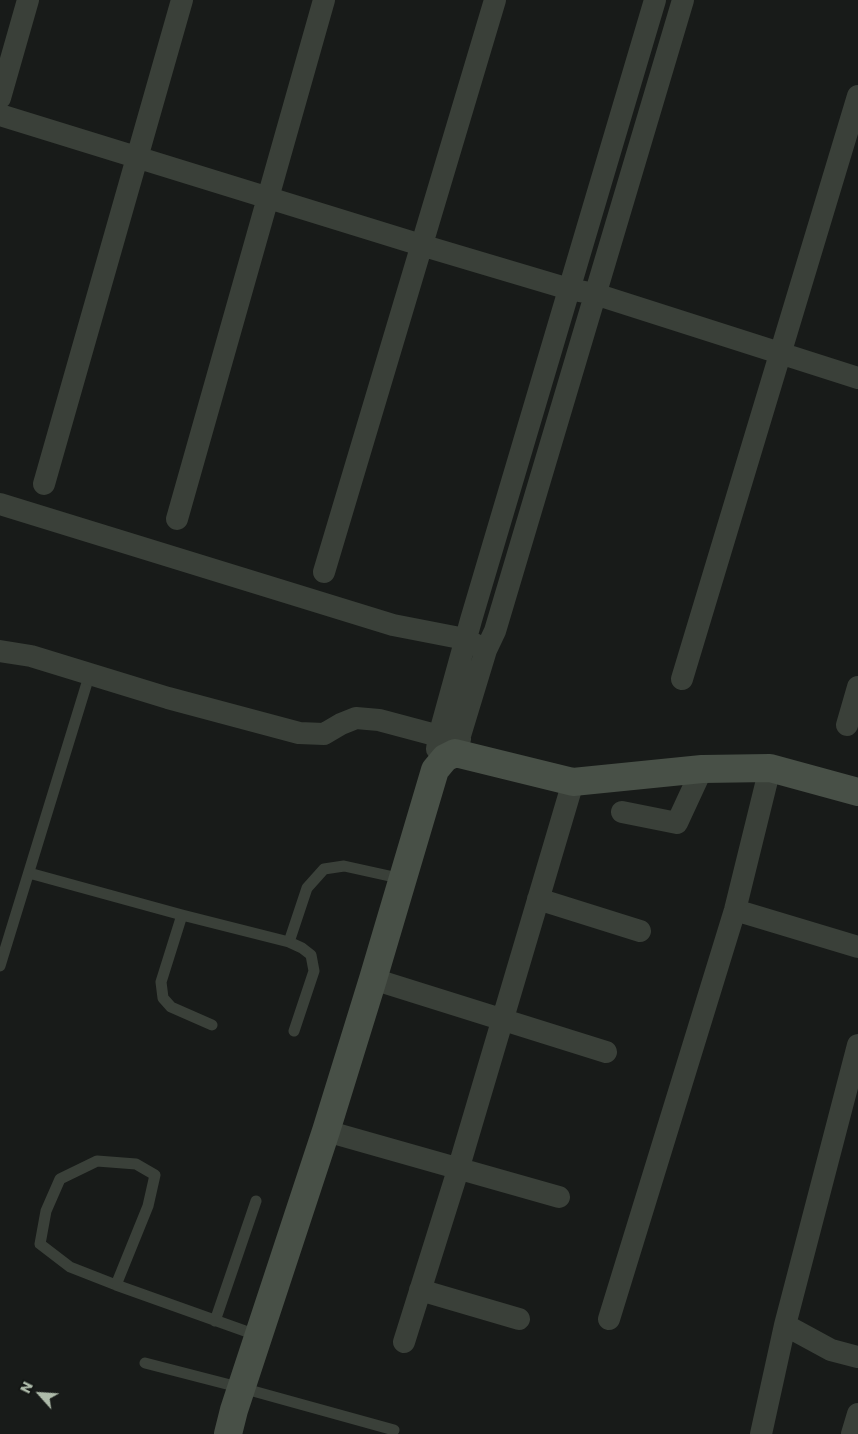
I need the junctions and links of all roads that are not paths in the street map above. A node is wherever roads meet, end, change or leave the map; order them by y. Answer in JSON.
{"nodes":[{"id":1,"x":28,"y":0,"type":"edge"},
{"id":2,"x":182,"y":0,"type":"edge"},
{"id":3,"x":324,"y":0,"type":"edge"},
{"id":4,"x":495,"y":0,"type":"edge"},
{"id":5,"x":655,"y":0,"type":"edge"},
{"id":6,"x":683,"y":0,"type":"edge"},
{"id":7,"x":858,"y":96,"type":"edge"},
{"id":8,"x":0,"y":98,"type":"edge"},
{"id":9,"x":0,"y":116,"type":"edge"},
{"id":10,"x":137,"y":157,"type":"junction"},
{"id":11,"x":267,"y":197,"type":"junction"},
{"id":12,"x":421,"y":245,"type":"junction"},
{"id":13,"x":569,"y":288,"type":"junction"},
{"id":14,"x":595,"y":294,"type":"junction"},
{"id":15,"x":780,"y":353,"type":"junction"},
{"id":16,"x":858,"y":378,"type":"edge"},
{"id":17,"x":44,"y":484,"type":"dead end"},
{"id":18,"x":0,"y":504,"type":"edge"},
{"id":19,"x":177,"y":519,"type":"dead end"},
{"id":20,"x":324,"y":572,"type":"dead end"},
{"id":21,"x":465,"y":639,"type":"junction"},
{"id":22,"x":486,"y":650,"type":"junction"},
{"id":23,"x":0,"y":651,"type":"edge"},
{"id":24,"x":90,"y":673,"type":"junction"},
{"id":25,"x":682,"y":679,"type":"dead end"},
{"id":26,"x":858,"y":687,"type":"edge"},
{"id":27,"x":847,"y":725,"type":"dead end"},
{"id":28,"x":451,"y":742,"type":"junction"},
{"id":29,"x":770,"y":768,"type":"junction"},
{"id":30,"x":702,"y":769,"type":"junction"},
{"id":31,"x":573,"y":782,"type":"junction"},
{"id":32,"x":858,"y":792,"type":"edge"},
{"id":33,"x":622,"y":812,"type":"dead end"},
{"id":34,"x":29,"y":873,"type":"junction"},
{"id":35,"x":403,"y":879,"type":"junction"},
{"id":36,"x":538,"y":899,"type":"junction"},
{"id":37,"x":736,"y":910,"type":"junction"},
{"id":38,"x":182,"y":915,"type":"junction"},
{"id":39,"x":640,"y":931,"type":"dead end"},
{"id":40,"x":289,"y":942,"type":"junction"},
{"id":41,"x":858,"y":947,"type":"edge"},
{"id":42,"x":0,"y":966,"type":"edge"},
{"id":43,"x":373,"y":979,"type":"junction"},
{"id":44,"x":503,"y":1019,"type":"junction"},
{"id":45,"x":212,"y":1025,"type":"dead end"},
{"id":46,"x":294,"y":1031,"type":"dead end"},
{"id":47,"x":858,"y":1045,"type":"edge"},
{"id":48,"x":606,"y":1052,"type":"dead end"},
{"id":49,"x":326,"y":1131,"type":"junction"},
{"id":50,"x":458,"y":1170,"type":"junction"},
{"id":51,"x":559,"y":1197,"type":"dead end"},
{"id":52,"x":256,"y":1202,"type":"dead end"},
{"id":53,"x":116,"y":1285,"type":"junction"},
{"id":54,"x":420,"y":1290,"type":"junction"},
{"id":55,"x":609,"y":1319,"type":"dead end"},
{"id":56,"x":519,"y":1320,"type":"dead end"},
{"id":57,"x":215,"y":1321,"type":"junction"},
{"id":58,"x":785,"y":1325,"type":"junction"},
{"id":59,"x":259,"y":1336,"type":"junction"},
{"id":60,"x":404,"y":1342,"type":"dead end"},
{"id":61,"x":858,"y":1356,"type":"edge"},
{"id":62,"x":145,"y":1363,"type":"dead end"},
{"id":63,"x":242,"y":1388,"type":"junction"},
{"id":64,"x":858,"y":1414,"type":"edge"},
{"id":65,"x":394,"y":1430,"type":"dead end"},
{"id":66,"x":228,"y":1434,"type":"edge"},
{"id":67,"x":761,"y":1434,"type":"edge"},
{"id":68,"x":852,"y":1434,"type":"edge"}],
"edges":[{"from":1,"to":8,"type":"street"},
{"from":2,"to":10,"type":"street"},
{"from":3,"to":11,"type":"street"},
{"from":4,"to":12,"type":"street"},
{"from":5,"to":13,"type":"street"},
{"from":6,"to":14,"type":"street"},
{"from":7,"to":15,"type":"street"},
{"from":9,"to":10,"type":"street"},
{"from":10,"to":11,"type":"street"},
{"from":10,"to":17,"type":"street"},
{"from":11,"to":12,"type":"street"},
{"from":11,"to":19,"type":"street"},
{"from":12,"to":13,"type":"street"},
{"from":12,"to":20,"type":"street"},
{"from":13,"to":14,"type":"street"},
{"from":13,"to":21,"type":"street"},
{"from":14,"to":15,"type":"street"},
{"from":14,"to":22,"type":"street"},
{"from":15,"to":16,"type":"street"},
{"from":15,"to":25,"type":"street"},
{"from":18,"to":21,"type":"street"},
{"from":21,"to":22,"type":"street"},
{"from":21,"to":28,"type":"street"},
{"from":22,"to":28,"type":"street"},
{"from":23,"to":24,"type":"street"},
{"from":24,"to":28,"type":"street"},
{"from":24,"to":34,"type":"lane"},
{"from":26,"to":27,"type":"street"},
{"from":28,"to":31,"type":"street"},
{"from":28,"to":35,"type":"street"},
{"from":29,"to":30,"type":"street"},
{"from":29,"to":32,"type":"street"},
{"from":29,"to":37,"type":"street"},
{"from":30,"to":31,"type":"street"},
{"from":30,"to":33,"type":"street"},
{"from":31,"to":36,"type":"street"},
{"from":34,"to":38,"type":"lane"},
{"from":34,"to":42,"type":"lane"},
{"from":35,"to":40,"type":"lane"},
{"from":35,"to":43,"type":"street"},
{"from":36,"to":39,"type":"street"},
{"from":36,"to":44,"type":"street"},
{"from":37,"to":41,"type":"street"},
{"from":37,"to":55,"type":"street"},
{"from":38,"to":40,"type":"lane"},
{"from":38,"to":45,"type":"lane"},
{"from":40,"to":46,"type":"lane"},
{"from":43,"to":44,"type":"street"},
{"from":43,"to":49,"type":"street"},
{"from":44,"to":48,"type":"street"},
{"from":44,"to":50,"type":"street"},
{"from":47,"to":58,"type":"street"},
{"from":49,"to":50,"type":"street"},
{"from":49,"to":59,"type":"street"},
{"from":50,"to":51,"type":"street"},
{"from":50,"to":54,"type":"street"},
{"from":52,"to":57,"type":"lane"},
{"from":53,"to":53,"type":"lane"},
{"from":53,"to":57,"type":"lane"},
{"from":54,"to":56,"type":"street"},
{"from":54,"to":60,"type":"street"},
{"from":57,"to":59,"type":"lane"},
{"from":58,"to":61,"type":"street"},
{"from":58,"to":67,"type":"street"},
{"from":59,"to":63,"type":"street"},
{"from":62,"to":63,"type":"lane"},
{"from":63,"to":65,"type":"lane"},
{"from":63,"to":66,"type":"street"},
{"from":64,"to":68,"type":"street"}]}
